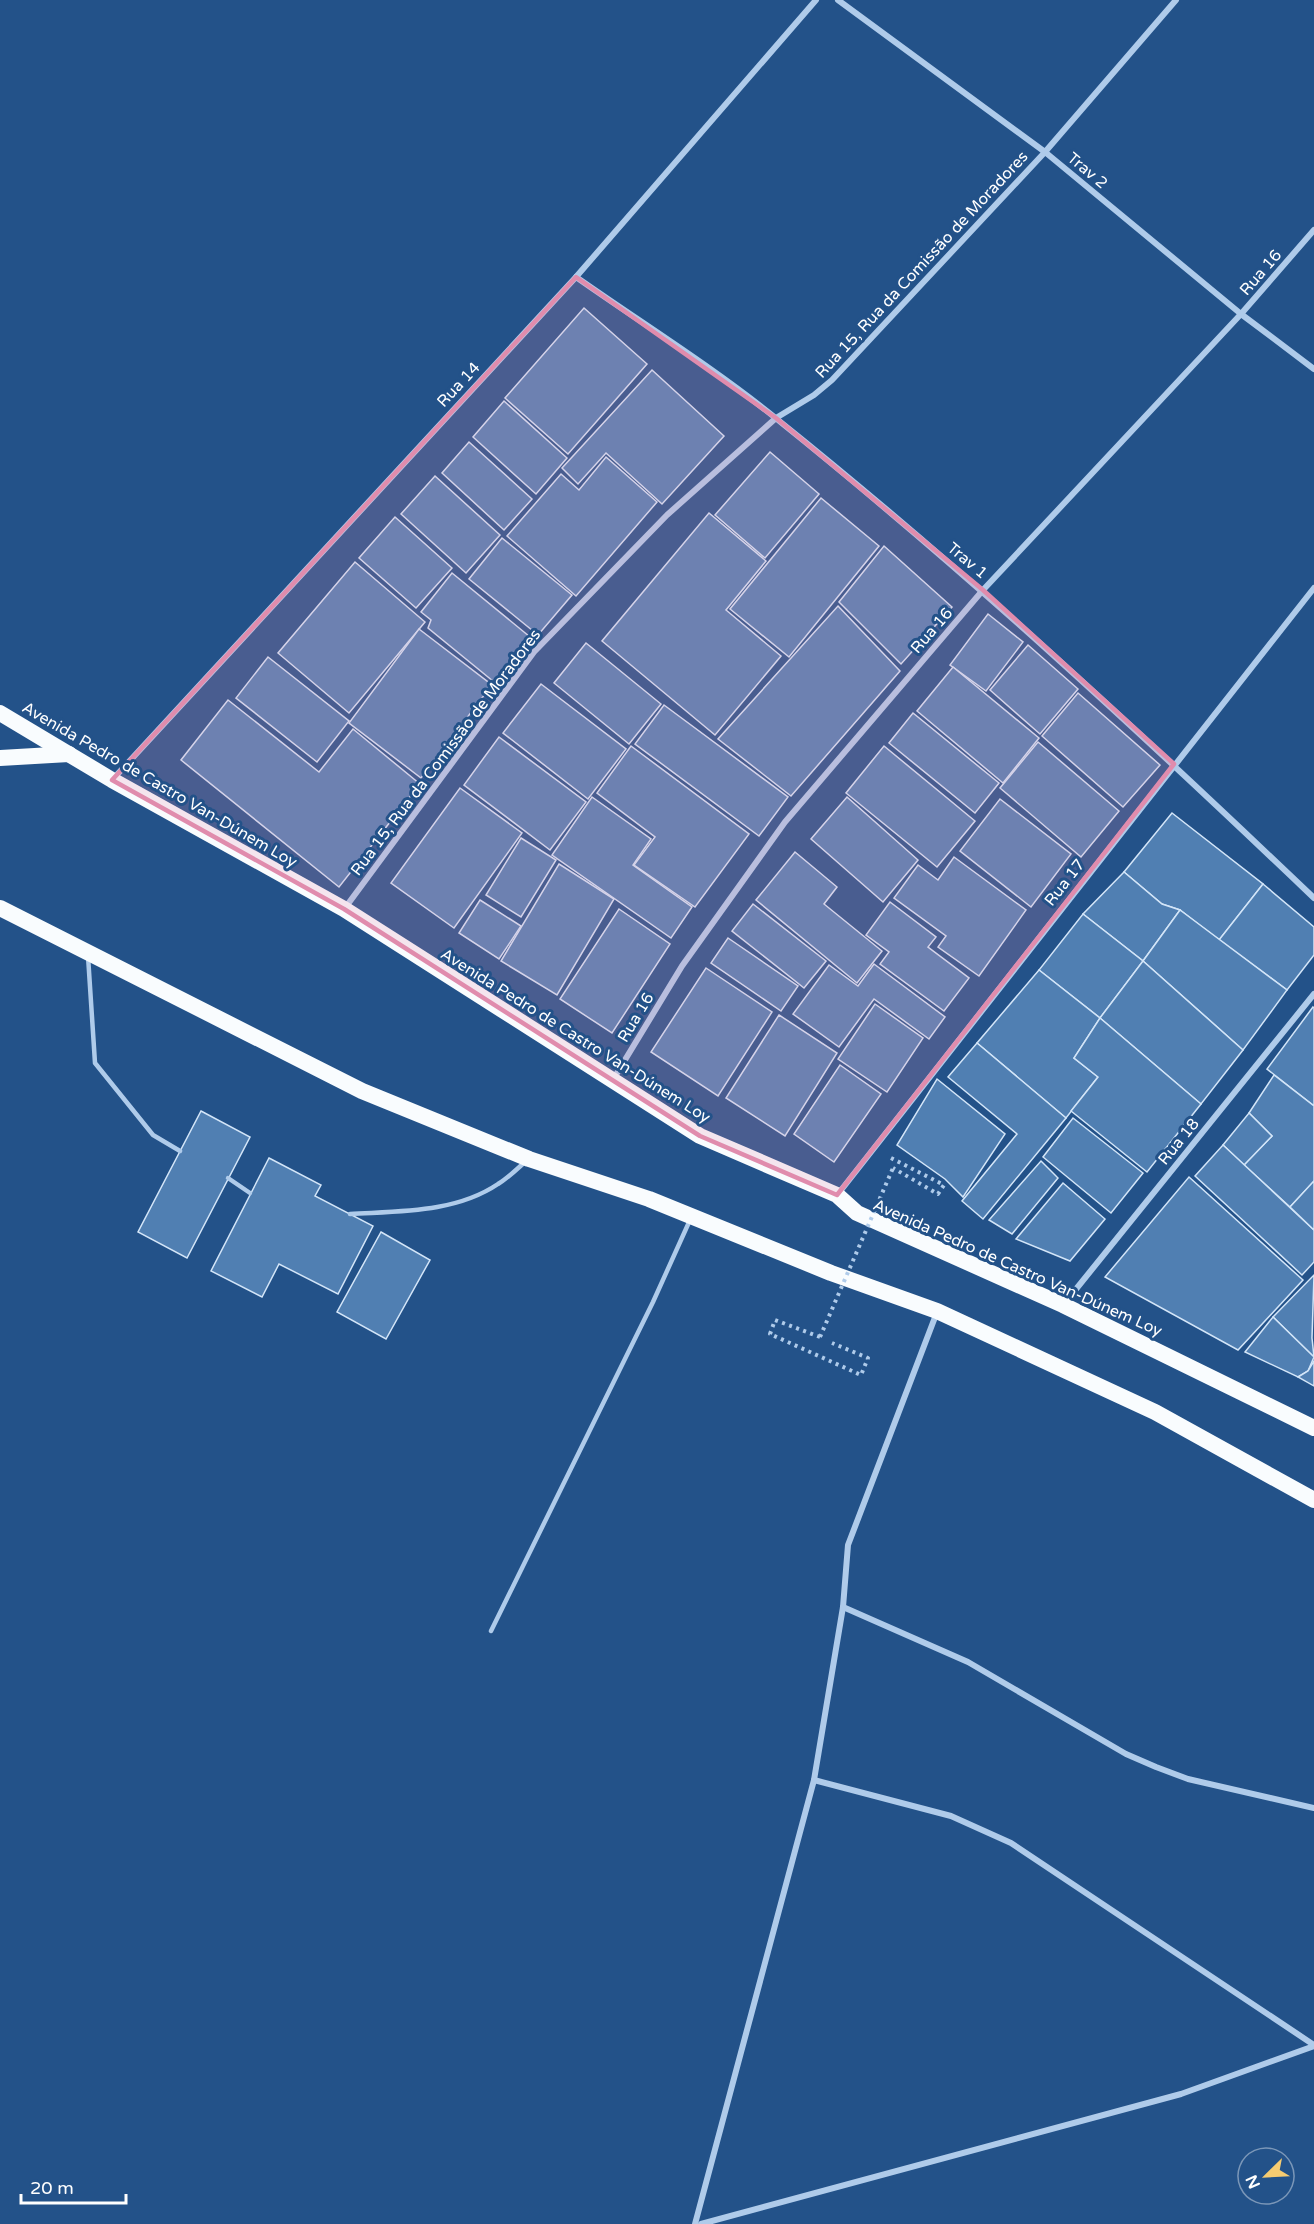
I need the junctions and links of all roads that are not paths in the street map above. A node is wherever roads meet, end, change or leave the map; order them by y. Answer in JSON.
{"nodes":[{"id":1,"x":816,"y":0,"type":"edge"},
{"id":2,"x":838,"y":0,"type":"edge"},
{"id":3,"x":1176,"y":0,"type":"edge"},
{"id":4,"x":1045,"y":152,"type":"junction"},
{"id":5,"x":1314,"y":230,"type":"edge"},
{"id":6,"x":576,"y":277,"type":"junction"},
{"id":7,"x":1241,"y":314,"type":"junction"},
{"id":8,"x":1314,"y":369,"type":"edge"},
{"id":9,"x":776,"y":418,"type":"junction"},
{"id":10,"x":1314,"y":588,"type":"edge"},
{"id":11,"x":983,"y":590,"type":"junction"},
{"id":12,"x":0,"y":713,"type":"edge"},
{"id":13,"x":69,"y":754,"type":"junction"},
{"id":14,"x":0,"y":758,"type":"edge"},
{"id":15,"x":1173,"y":764,"type":"junction"},
{"id":16,"x":112,"y":780,"type":"junction"},
{"id":17,"x":1314,"y":898,"type":"edge"},
{"id":18,"x":0,"y":908,"type":"edge"},
{"id":19,"x":344,"y":909,"type":"junction"},
{"id":20,"x":87,"y":954,"type":"junction"},
{"id":21,"x":1314,"y":994,"type":"edge"},
{"id":22,"x":612,"y":1081,"type":"junction"},
{"id":23,"x":180,"y":1151,"type":"dead end"},
{"id":24,"x":529,"y":1159,"type":"junction"},
{"id":25,"x":228,"y":1178,"type":"dead end"},
{"id":26,"x":250,"y":1193,"type":"dead end"},
{"id":27,"x":837,"y":1195,"type":"junction"},
{"id":28,"x":350,"y":1214,"type":"dead end"},
{"id":29,"x":692,"y":1216,"type":"junction"},
{"id":30,"x":1063,"y":1305,"type":"junction"},
{"id":31,"x":937,"y":1311,"type":"junction"},
{"id":32,"x":1314,"y":1428,"type":"edge"},
{"id":33,"x":1314,"y":1500,"type":"edge"},
{"id":34,"x":843,"y":1607,"type":"junction"},
{"id":35,"x":491,"y":1631,"type":"dead end"},
{"id":36,"x":814,"y":1780,"type":"junction"},
{"id":37,"x":1314,"y":1808,"type":"edge"},
{"id":38,"x":1314,"y":2046,"type":"edge"},
{"id":39,"x":695,"y":2224,"type":"edge"},
{"id":40,"x":701,"y":2224,"type":"edge"}],
"edges":[{"from":1,"to":6,"type":"street","name":"Rua 14"},
{"from":2,"to":4,"type":"street","name":"Trav 2"},
{"from":3,"to":4,"type":"street","name":"Rua 15, Rua da Comissão de Moradores"},
{"from":4,"to":7,"type":"street","name":"Trav 2"},
{"from":4,"to":9,"type":"street","name":"Rua 15, Rua da Comissão de Moradores"},
{"from":5,"to":7,"type":"street","name":"Rua 16"},
{"from":6,"to":9,"type":"street","name":"Trav 1"},
{"from":6,"to":16,"type":"street","name":"Rua 14"},
{"from":7,"to":8,"type":"street","name":"Trav 2"},
{"from":7,"to":11,"type":"street","name":"Rua 16"},
{"from":9,"to":11,"type":"street","name":"Trav 1"},
{"from":9,"to":19,"type":"street","name":"Rua 15, Rua da Comissão de Moradores"},
{"from":10,"to":15,"type":"street","name":"Rua 17"},
{"from":11,"to":15,"type":"street","name":"Trav 1"},
{"from":11,"to":22,"type":"street","name":"Rua 16"},
{"from":12,"to":13,"type":"highway","name":"Avenida Pedro de Castro Van-Dúnem Loy"},
{"from":13,"to":14,"type":"highway"},
{"from":13,"to":16,"type":"highway","name":"Avenida Pedro de Castro Van-Dúnem Loy"},
{"from":15,"to":17,"type":"street","name":"Trav 1"},
{"from":15,"to":27,"type":"street","name":"Rua 17"},
{"from":16,"to":19,"type":"highway","name":"Avenida Pedro de Castro Van-Dúnem Loy"},
{"from":18,"to":20,"type":"highway"},
{"from":19,"to":22,"type":"highway","name":"Avenida Pedro de Castro Van-Dúnem Loy"},
{"from":20,"to":23,"type":"lane"},
{"from":20,"to":24,"type":"highway"},
{"from":21,"to":30,"type":"street","name":"Rua 18"},
{"from":22,"to":27,"type":"highway","name":"Avenida Pedro de Castro Van-Dúnem Loy"},
{"from":24,"to":28,"type":"lane"},
{"from":24,"to":29,"type":"highway"},
{"from":25,"to":26,"type":"lane"},
{"from":27,"to":30,"type":"highway","name":"Avenida Pedro de Castro Van-Dúnem Loy"},
{"from":29,"to":31,"type":"highway"},
{"from":29,"to":35,"type":"lane"},
{"from":30,"to":32,"type":"highway","name":"Avenida Pedro de Castro Van-Dúnem Loy"},
{"from":31,"to":33,"type":"highway"},
{"from":31,"to":34,"type":"street"},
{"from":34,"to":36,"type":"street"},
{"from":34,"to":37,"type":"street"},
{"from":36,"to":38,"type":"street"},
{"from":36,"to":39,"type":"street"},
{"from":38,"to":40,"type":"street"}]}
